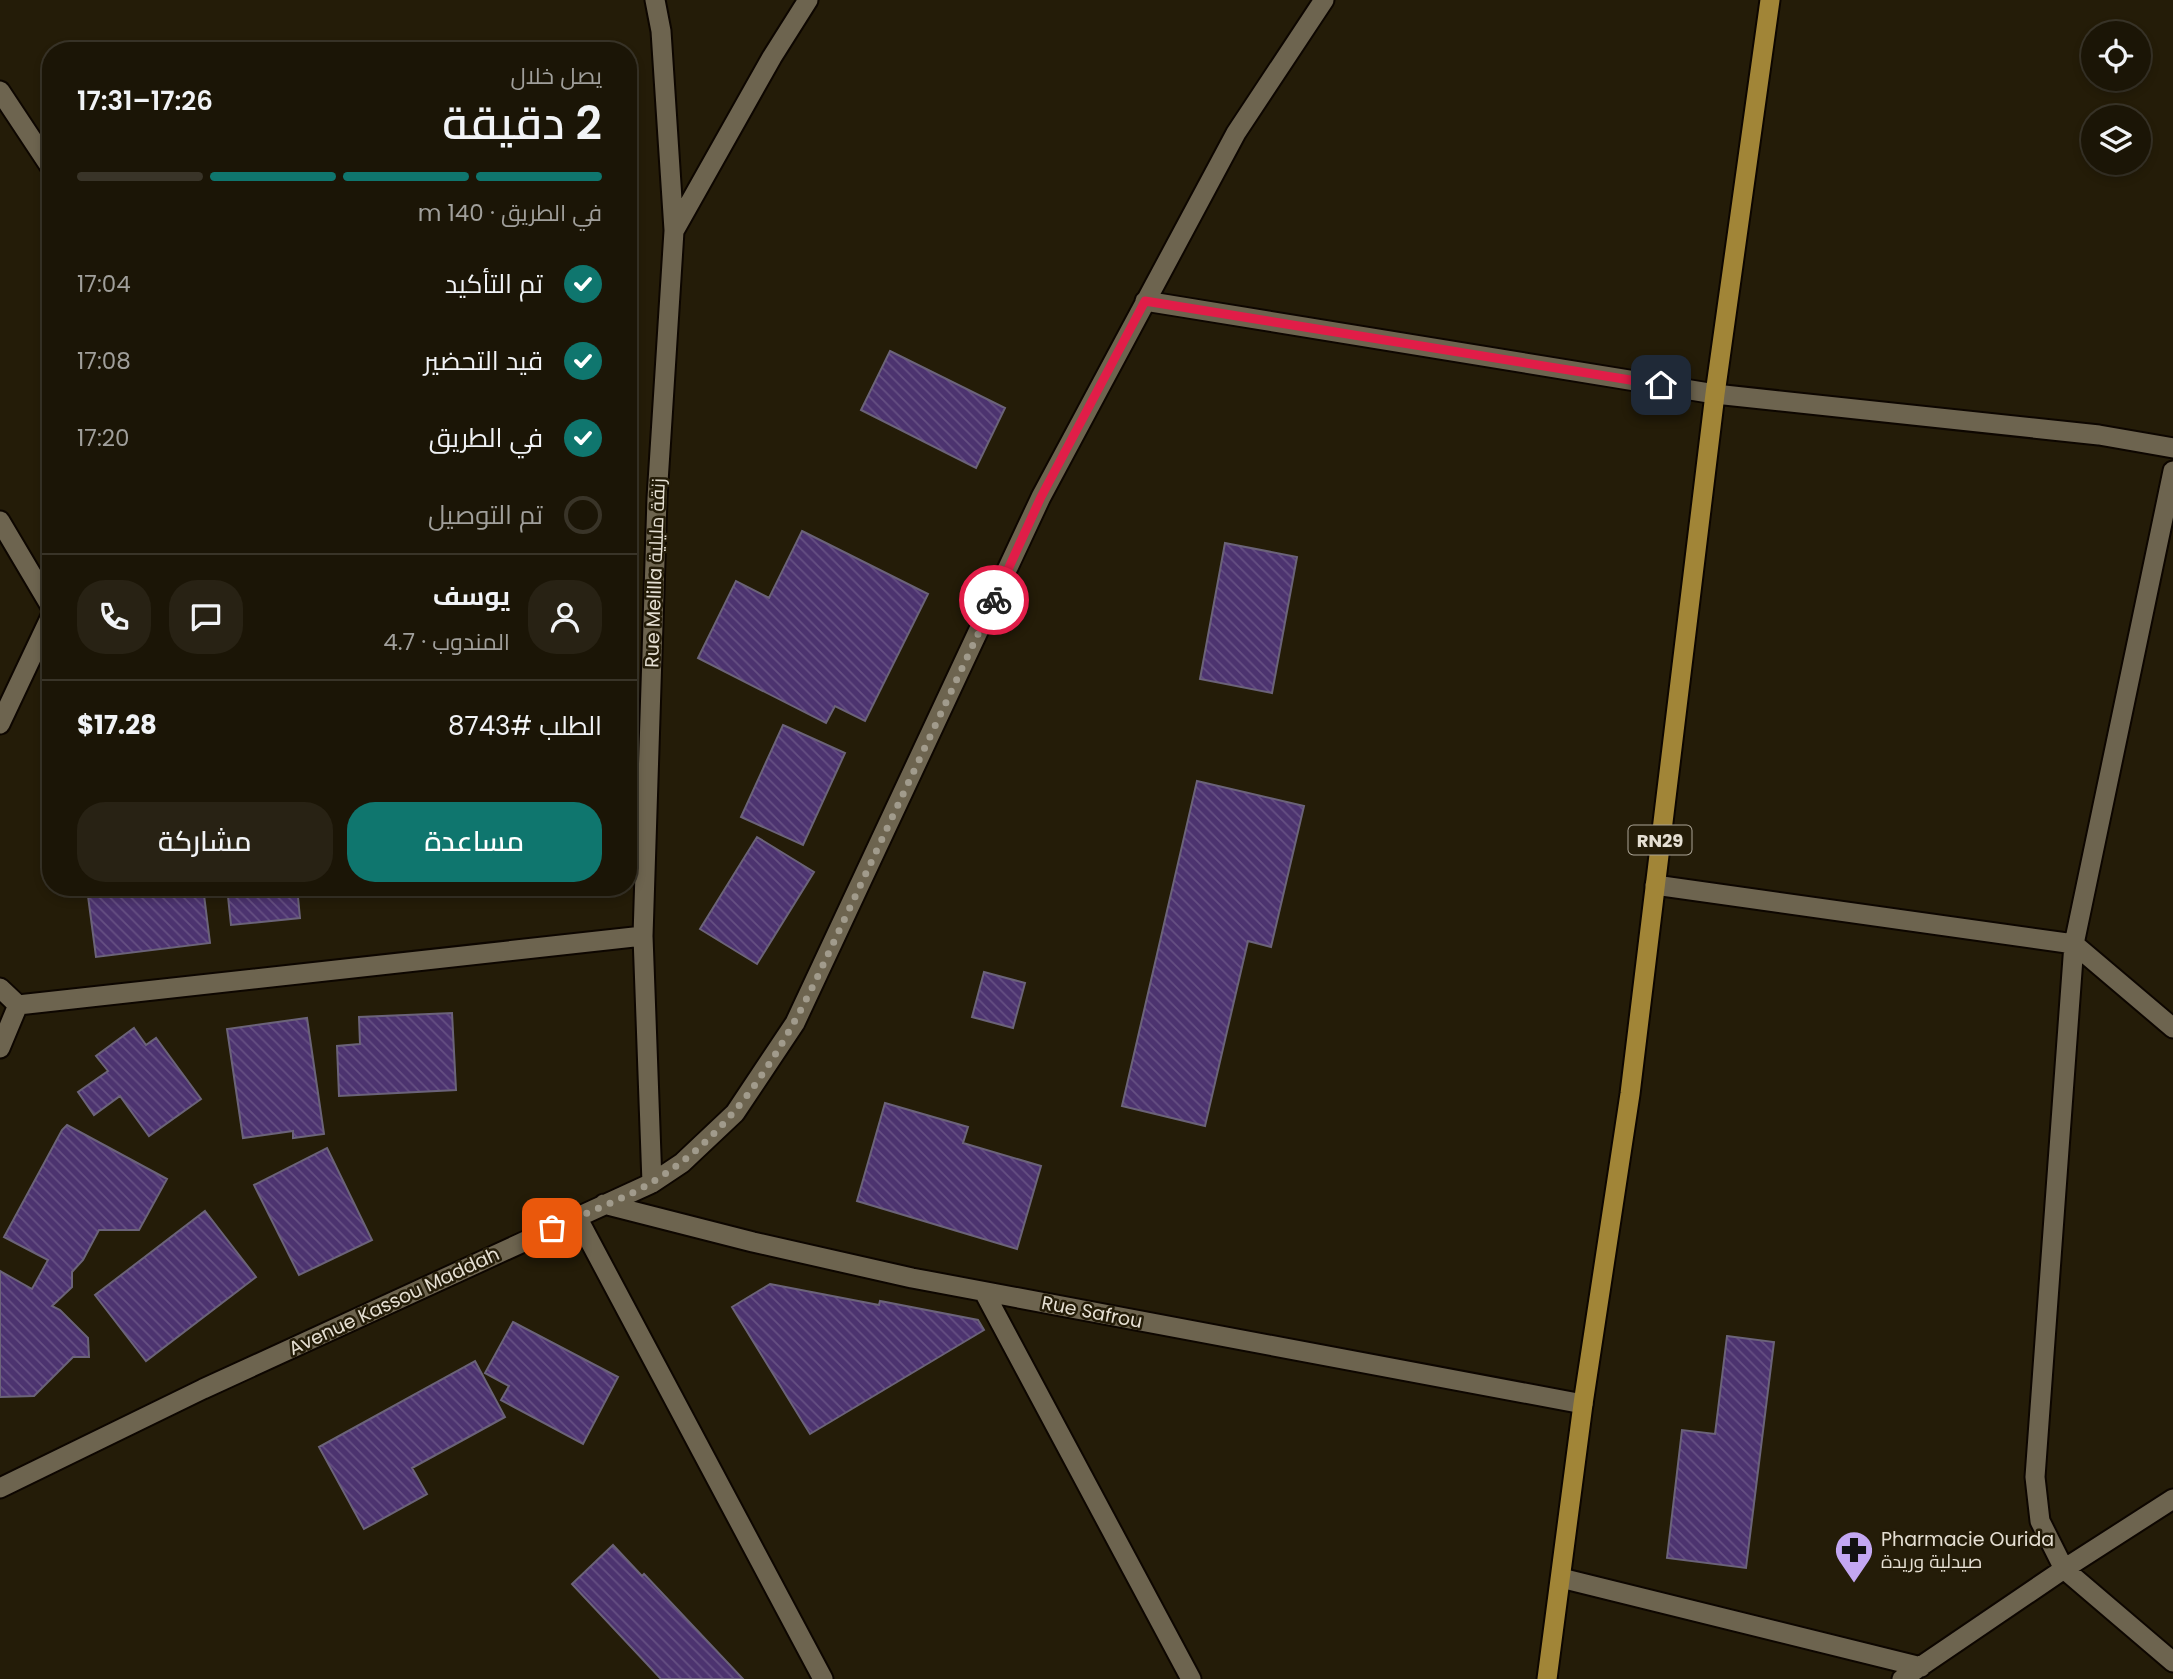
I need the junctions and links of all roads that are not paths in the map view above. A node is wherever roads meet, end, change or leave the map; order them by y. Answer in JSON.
{"nodes":[{"id":1,"x":655,"y":0,"type":"edge"},
{"id":2,"x":808,"y":0,"type":"edge"},
{"id":3,"x":1324,"y":0,"type":"edge"},
{"id":4,"x":1770,"y":0,"type":"edge"},
{"id":5,"x":0,"y":91,"type":"edge"},
{"id":6,"x":42,"y":154,"type":"edge"},
{"id":7,"x":674,"y":231,"type":"junction"},
{"id":8,"x":1145,"y":301,"type":"junction"},
{"id":9,"x":1715,"y":394,"type":"junction"},
{"id":10,"x":2173,"y":448,"type":"edge"},
{"id":11,"x":2173,"y":471,"type":"edge"},
{"id":12,"x":0,"y":521,"type":"edge"},
{"id":13,"x":42,"y":592,"type":"edge"},
{"id":14,"x":42,"y":635,"type":"edge"},
{"id":15,"x":0,"y":724,"type":"edge"},
{"id":16,"x":1655,"y":885,"type":"junction"},
{"id":17,"x":643,"y":936,"type":"junction"},
{"id":18,"x":2074,"y":944,"type":"junction"},
{"id":19,"x":0,"y":988,"type":"edge"},
{"id":20,"x":18,"y":1005,"type":"junction"},
{"id":21,"x":2173,"y":1028,"type":"edge"},
{"id":22,"x":0,"y":1048,"type":"edge"},
{"id":23,"x":652,"y":1183,"type":"junction"},
{"id":24,"x":604,"y":1204,"type":"junction"},
{"id":25,"x":577,"y":1217,"type":"junction"},
{"id":26,"x":984,"y":1292,"type":"junction"},
{"id":27,"x":1583,"y":1404,"type":"junction"},
{"id":28,"x":0,"y":1488,"type":"edge"},
{"id":29,"x":2173,"y":1499,"type":"edge"},
{"id":30,"x":2064,"y":1569,"type":"junction"},
{"id":31,"x":1560,"y":1578,"type":"junction"},
{"id":32,"x":2173,"y":1662,"type":"edge"},
{"id":33,"x":1921,"y":1667,"type":"junction"},
{"id":34,"x":823,"y":1679,"type":"edge"},
{"id":35,"x":1191,"y":1679,"type":"edge"},
{"id":36,"x":1547,"y":1679,"type":"edge"},
{"id":37,"x":1902,"y":1679,"type":"edge"}],
"edges":[{"from":1,"to":7,"type":"street"},
{"from":2,"to":7,"type":"street","name":"Rue Melilla زنقة مليلية"},
{"from":3,"to":8,"type":"street","name":"Avenue Kassou Maddah"},
{"from":4,"to":9,"type":"main road","number":"RN29"},
{"from":5,"to":6,"type":"street"},
{"from":7,"to":17,"type":"street","name":"Rue Melilla زنقة مليلية"},
{"from":8,"to":9,"type":"street"},
{"from":8,"to":23,"type":"street","name":"Avenue Kassou Maddah"},
{"from":9,"to":10,"type":"street"},
{"from":9,"to":16,"type":"main road","number":"RN29"},
{"from":11,"to":18,"type":"street"},
{"from":12,"to":13,"type":"street"},
{"from":14,"to":15,"type":"street"},
{"from":16,"to":18,"type":"street"},
{"from":16,"to":27,"type":"main road","number":"RN29"},
{"from":17,"to":20,"type":"street"},
{"from":17,"to":23,"type":"street","name":"Rue Melilla زنقة مليلية"},
{"from":18,"to":21,"type":"street"},
{"from":18,"to":30,"type":"street"},
{"from":19,"to":20,"type":"street"},
{"from":20,"to":22,"type":"street"},
{"from":23,"to":24,"type":"street","name":"Avenue Kassou Maddah"},
{"from":24,"to":25,"type":"street","name":"Avenue Kassou Maddah"},
{"from":24,"to":26,"type":"street","name":"Rue Safrou"},
{"from":25,"to":28,"type":"street","name":"Avenue Kassou Maddah"},
{"from":25,"to":34,"type":"street"},
{"from":26,"to":27,"type":"street","name":"Rue Safrou"},
{"from":26,"to":35,"type":"street"},
{"from":27,"to":31,"type":"main road","number":"RN29"},
{"from":29,"to":30,"type":"street"},
{"from":30,"to":32,"type":"street"},
{"from":30,"to":33,"type":"street"},
{"from":31,"to":33,"type":"street"},
{"from":31,"to":36,"type":"main road","number":"RN29"},
{"from":33,"to":37,"type":"street"}]}
